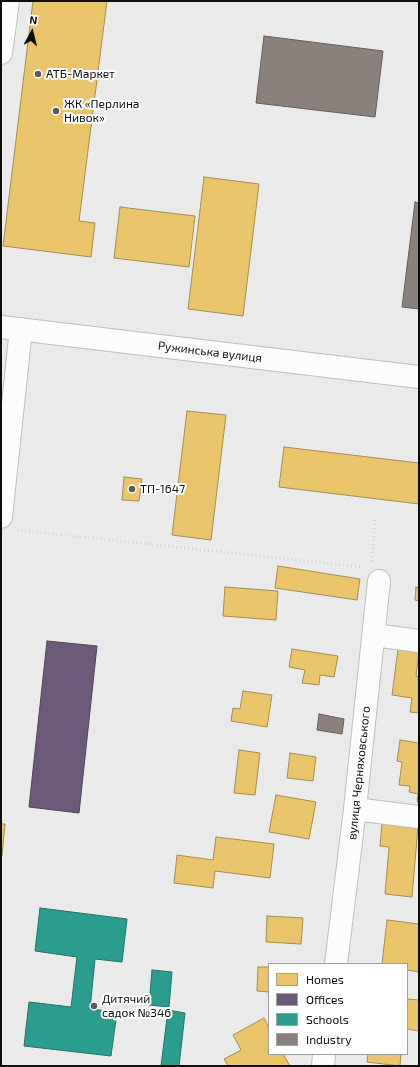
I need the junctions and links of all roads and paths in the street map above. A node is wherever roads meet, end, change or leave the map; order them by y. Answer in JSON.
{"nodes":[{"id":1,"x":8,"y":1,"type":"edge"},
{"id":2,"x":1,"y":54,"type":"edge"},
{"id":3,"x":11,"y":328,"type":"edge"},
{"id":4,"x":419,"y":377,"type":"edge"},
{"id":5,"x":375,"y":519,"type":"dead end"},
{"id":6,"x":9,"y":523,"type":"edge"},
{"id":7,"x":376,"y":574,"type":"junction"},
{"id":8,"x":374,"y":635,"type":"junction"},
{"id":9,"x":419,"y":641,"type":"edge"},
{"id":10,"x":355,"y":809,"type":"junction"},
{"id":11,"x":419,"y":817,"type":"edge"},
{"id":12,"x":336,"y":963,"type":"edge"},
{"id":13,"x":324,"y":1055,"type":"edge"},
{"id":14,"x":323,"y":1066,"type":"edge"}],
"edges":[{"from":1,"to":2,"type":"street"},
{"from":3,"to":4,"type":"street","name":"Ружинська вулиця"},
{"from":3,"to":6,"type":"street"},
{"from":5,"to":7,"type":"path"},
{"from":6,"to":7,"type":"path"},
{"from":7,"to":8,"type":"street","name":"вулиця Черняховського"},
{"from":8,"to":9,"type":"street"},
{"from":8,"to":10,"type":"street","name":"вулиця Черняховського"},
{"from":10,"to":11,"type":"street"},
{"from":10,"to":12,"type":"street","name":"вулиця Черняховського"},
{"from":13,"to":14,"type":"street"}]}
